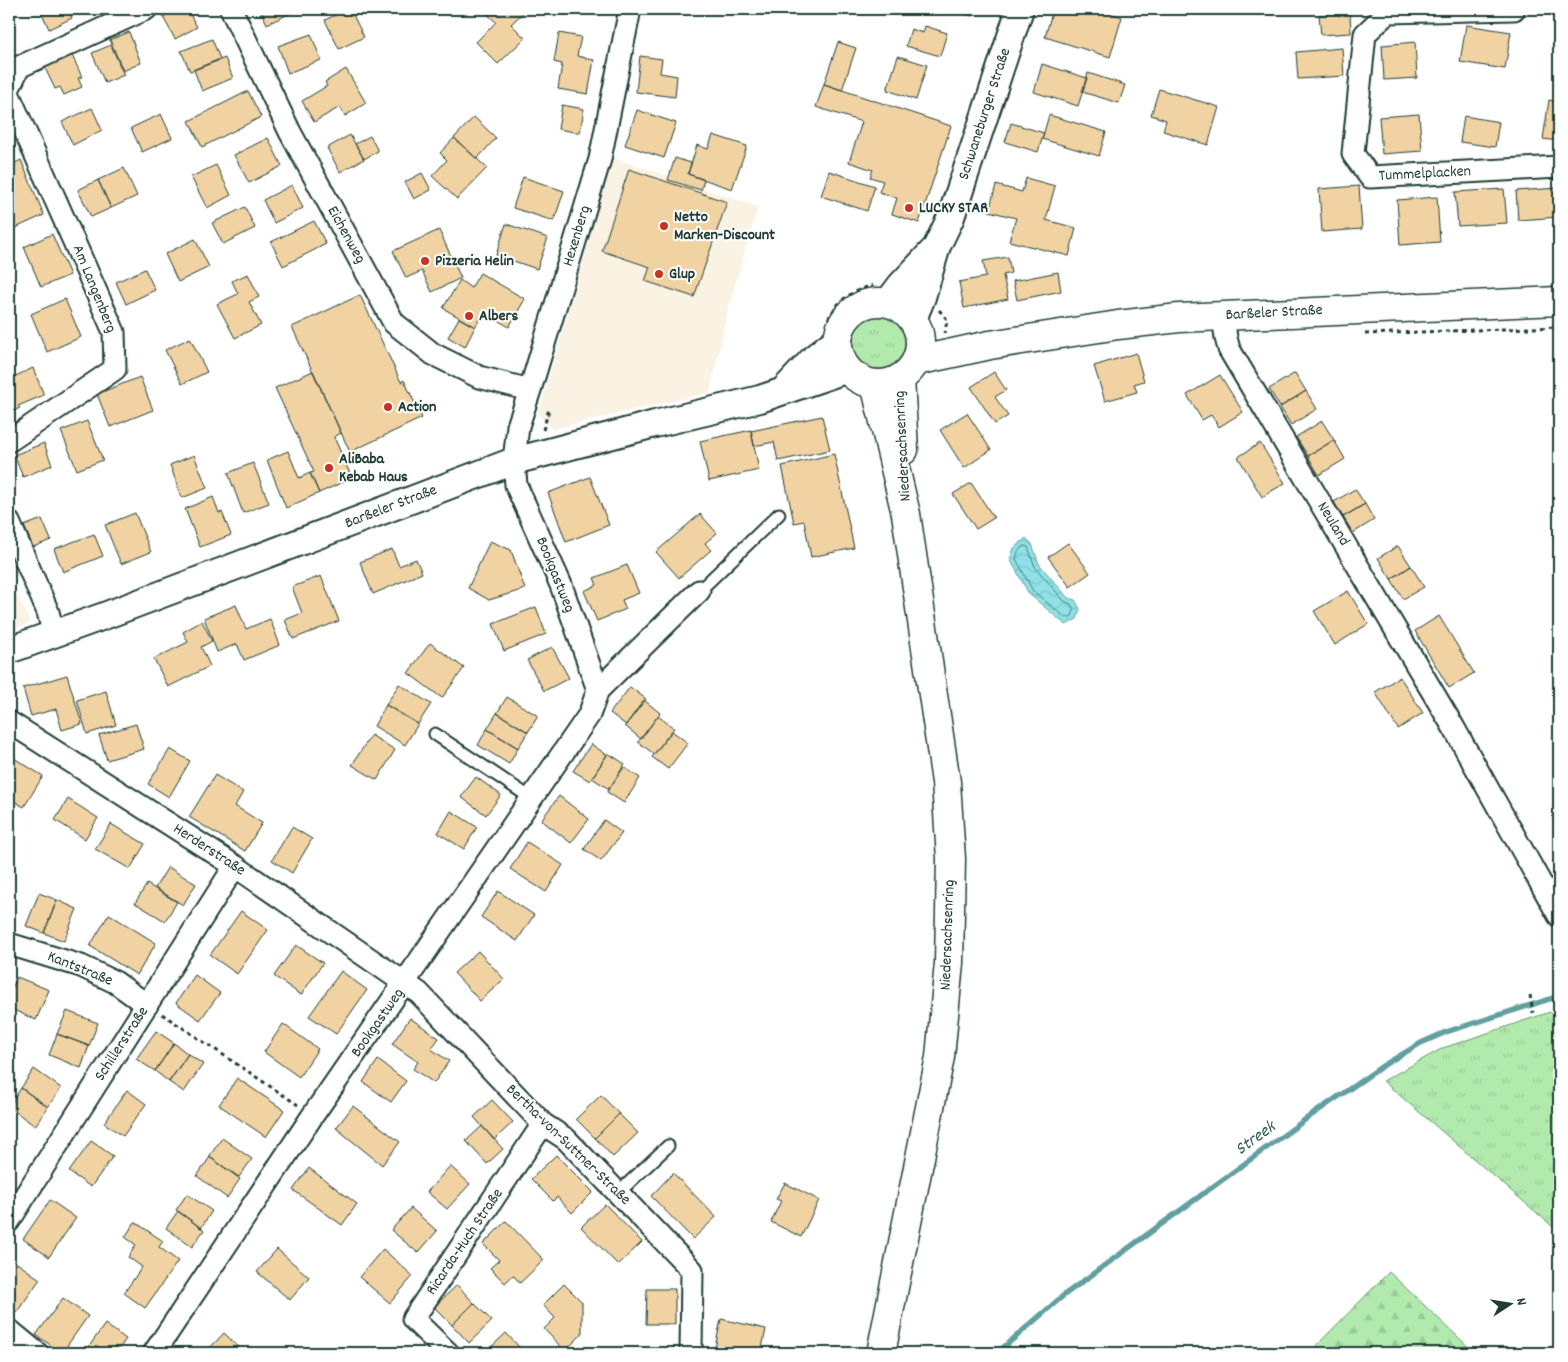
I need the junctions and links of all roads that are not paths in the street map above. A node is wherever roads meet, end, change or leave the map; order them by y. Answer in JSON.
{"nodes":[{"id":1,"x":146,"y":9,"type":"edge"},
{"id":2,"x":230,"y":9,"type":"edge"},
{"id":3,"x":630,"y":9,"type":"edge"},
{"id":4,"x":1020,"y":9,"type":"edge"},
{"id":5,"x":1514,"y":9,"type":"edge"},
{"id":6,"x":1406,"y":10,"type":"edge"},
{"id":7,"x":9,"y":88,"type":"edge"},
{"id":8,"x":9,"y":95,"type":"edge"},
{"id":9,"x":1559,"y":167,"type":"edge"},
{"id":10,"x":1559,"y":301,"type":"edge"},
{"id":11,"x":915,"y":312,"type":"junction"},
{"id":12,"x":1223,"y":316,"type":"junction"},
{"id":13,"x":832,"y":332,"type":"junction"},
{"id":14,"x":990,"y":346,"type":"junction"},
{"id":15,"x":848,"y":369,"type":"junction"},
{"id":16,"x":897,"y":374,"type":"junction"},
{"id":17,"x":530,"y":390,"type":"junction"},
{"id":18,"x":783,"y":391,"type":"junction"},
{"id":19,"x":9,"y":441,"type":"edge"},
{"id":20,"x":514,"y":461,"type":"junction"},
{"id":21,"x":779,"y":514,"type":"dead end"},
{"id":22,"x":9,"y":522,"type":"edge"},
{"id":23,"x":699,"y":592,"type":"joint"},
{"id":24,"x":54,"y":635,"type":"junction"},
{"id":25,"x":9,"y":650,"type":"edge"},
{"id":26,"x":598,"y":690,"type":"junction"},
{"id":27,"x":9,"y":722,"type":"edge"},
{"id":28,"x":435,"y":734,"type":"dead end"},
{"id":29,"x":531,"y":798,"type":"junction"},
{"id":30,"x":235,"y":866,"type":"junction"},
{"id":31,"x":1559,"y":916,"type":"edge"},
{"id":32,"x":9,"y":944,"type":"edge"},
{"id":33,"x":406,"y":983,"type":"junction"},
{"id":34,"x":147,"y":1005,"type":"junction"},
{"id":35,"x":543,"y":1124,"type":"junction"},
{"id":36,"x":668,"y":1146,"type":"dead end"},
{"id":37,"x":618,"y":1193,"type":"junction"},
{"id":38,"x":9,"y":1221,"type":"edge"},
{"id":39,"x":9,"y":1330,"type":"edge"},
{"id":40,"x":158,"y":1351,"type":"edge"},
{"id":41,"x":37,"y":1353,"type":"edge"},
{"id":42,"x":448,"y":1353,"type":"edge"},
{"id":43,"x":691,"y":1353,"type":"edge"},
{"id":44,"x":881,"y":1353,"type":"edge"}],
"edges":[{"from":1,"to":7,"type":"street"},
{"from":2,"to":17,"type":"street","name":"Eichenweg"},
{"from":3,"to":17,"type":"street","name":"Hexenberg"},
{"from":4,"to":11,"type":"street","name":"Schwaneburger Straße"},
{"from":5,"to":6,"type":"street","name":"Tummelplacken"},
{"from":6,"to":9,"type":"street","name":"Tummelplacken"},
{"from":8,"to":19,"type":"street","name":"Am Langenberg"},
{"from":10,"to":12,"type":"main road","name":"Barßeler Straße"},
{"from":11,"to":13,"type":"main road"},
{"from":11,"to":14,"type":"main road","name":"Barßeler Straße"},
{"from":11,"to":16,"type":"main road"},
{"from":12,"to":14,"type":"main road","name":"Barßeler Straße"},
{"from":12,"to":31,"type":"street","name":"Neuland"},
{"from":13,"to":15,"type":"main road"},
{"from":13,"to":18,"type":"street","name":"Barßeler Straße"},
{"from":14,"to":16,"type":"main road","name":"Barßeler Straße"},
{"from":15,"to":16,"type":"main road"},
{"from":15,"to":18,"type":"street","name":"Barßeler Straße"},
{"from":16,"to":44,"type":"main road","name":"Niedersachsenring"},
{"from":17,"to":20,"type":"street","name":"Hexenberg"},
{"from":18,"to":20,"type":"street","name":"Barßeler Straße"},
{"from":20,"to":24,"type":"street","name":"Barßeler Straße"},
{"from":20,"to":26,"type":"street","name":"Bookgastweg"},
{"from":21,"to":23,"type":"lane"},
{"from":22,"to":24,"type":"street"},
{"from":23,"to":26,"type":"street","name":"Bookgastweg"},
{"from":24,"to":25,"type":"street","name":"Barßeler Straße"},
{"from":26,"to":29,"type":"street","name":"Bookgastweg"},
{"from":27,"to":30,"type":"street","name":"Herderstraße"},
{"from":28,"to":29,"type":"lane"},
{"from":29,"to":33,"type":"street","name":"Bookgastweg"},
{"from":30,"to":33,"type":"street","name":"Herderstraße"},
{"from":30,"to":34,"type":"street","name":"Schillerstraße"},
{"from":32,"to":34,"type":"street","name":"Kantstraße"},
{"from":33,"to":35,"type":"street","name":"Bertha-von-Suttner-Straße"},
{"from":33,"to":40,"type":"street","name":"Bookgastweg"},
{"from":34,"to":38,"type":"street","name":"Schillerstraße"},
{"from":35,"to":37,"type":"street","name":"Bertha-von-Suttner-Straße"},
{"from":35,"to":42,"type":"street","name":"Ricarda-Huch Straße"},
{"from":36,"to":37,"type":"lane"},
{"from":37,"to":43,"type":"street","name":"Bertha-von-Suttner-Straße"},
{"from":39,"to":41,"type":"street"}]}
